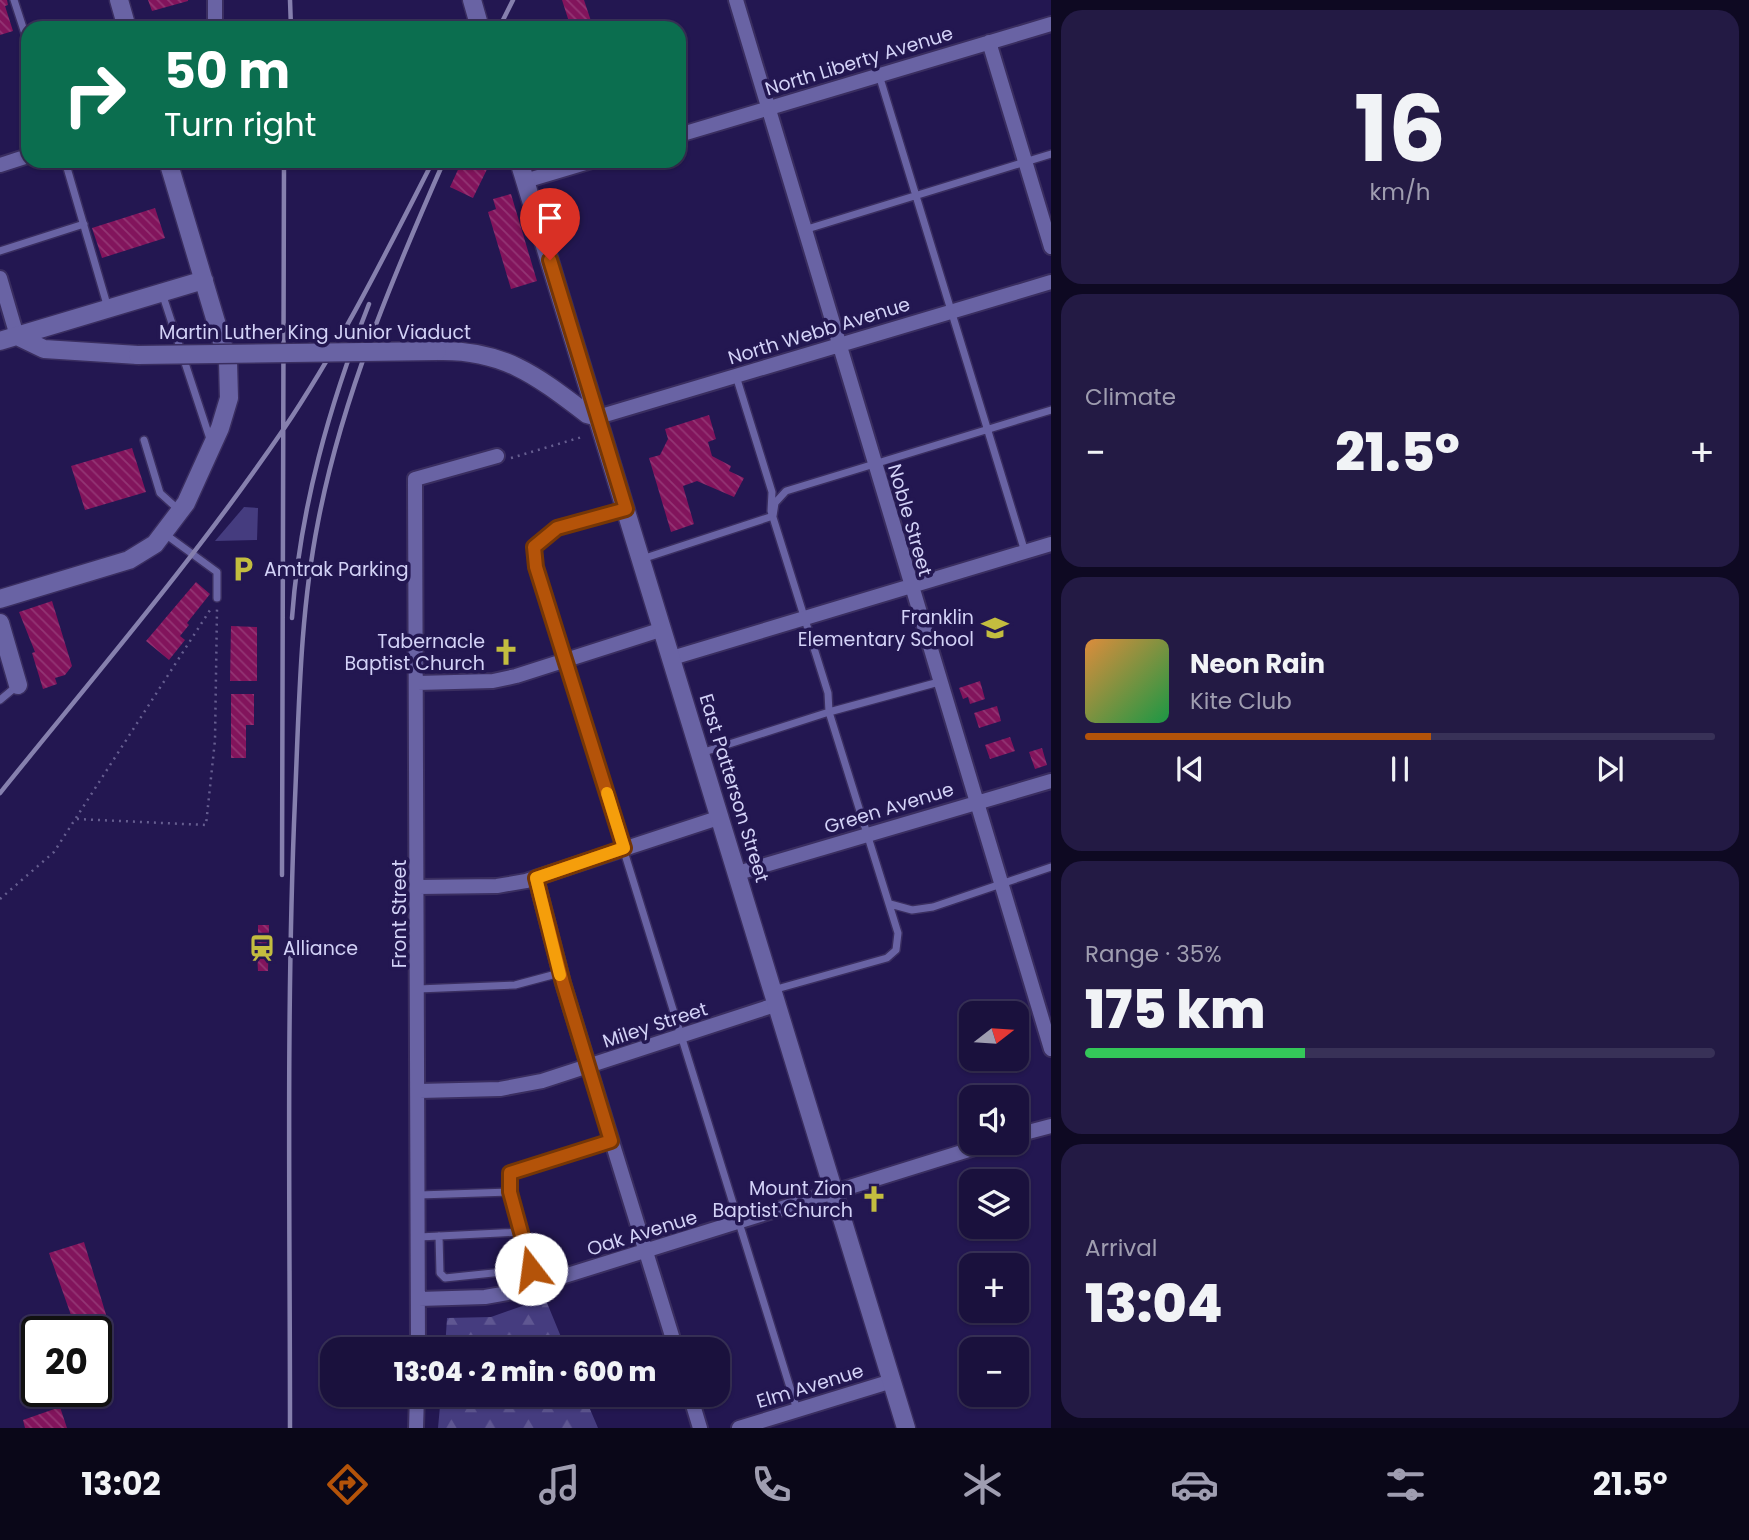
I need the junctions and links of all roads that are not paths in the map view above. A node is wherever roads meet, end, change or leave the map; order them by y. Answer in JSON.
{"nodes":[{"id":1,"x":14,"y":0,"type":"edge"},
{"id":2,"x":119,"y":0,"type":"edge"},
{"id":3,"x":215,"y":0,"type":"edge"},
{"id":4,"x":472,"y":0,"type":"edge"},
{"id":5,"x":736,"y":0,"type":"edge"},
{"id":6,"x":125,"y":21,"type":"edge"},
{"id":7,"x":215,"y":21,"type":"edge"},
{"id":8,"x":478,"y":21,"type":"edge"},
{"id":9,"x":21,"y":22,"type":"edge"},
{"id":10,"x":1051,"y":24,"type":"edge"},
{"id":11,"x":989,"y":42,"type":"junction"},
{"id":12,"x":879,"y":75,"type":"junction"},
{"id":13,"x":768,"y":109,"type":"junction"},
{"id":14,"x":686,"y":133,"type":"edge"},
{"id":15,"x":1051,"y":155,"type":"edge"},
{"id":16,"x":21,"y":158,"type":"edge"},
{"id":17,"x":1025,"y":162,"type":"junction"},
{"id":18,"x":0,"y":165,"type":"edge"},
{"id":19,"x":67,"y":168,"type":"edge"},
{"id":20,"x":170,"y":168,"type":"edge"},
{"id":21,"x":521,"y":168,"type":"edge"},
{"id":22,"x":569,"y":168,"type":"edge"},
{"id":23,"x":526,"y":181,"type":"junction"},
{"id":24,"x":914,"y":196,"type":"junction"},
{"id":25,"x":84,"y":225,"type":"junction"},
{"id":26,"x":804,"y":230,"type":"junction"},
{"id":27,"x":1051,"y":247,"type":"edge"},
{"id":28,"x":0,"y":251,"type":"edge"},
{"id":29,"x":0,"y":278,"type":"edge"},
{"id":30,"x":204,"y":280,"type":"junction"},
{"id":31,"x":1051,"y":282,"type":"edge"},
{"id":32,"x":162,"y":293,"type":"junction"},
{"id":33,"x":108,"y":309,"type":"junction"},
{"id":34,"x":952,"y":312,"type":"junction"},
{"id":35,"x":9,"y":339,"type":"edge"},
{"id":36,"x":839,"y":345,"type":"junction"},
{"id":37,"x":736,"y":376,"type":"junction"},
{"id":38,"x":1051,"y":410,"type":"edge"},
{"id":39,"x":598,"y":417,"type":"junction"},
{"id":40,"x":988,"y":429,"type":"junction"},
{"id":41,"x":144,"y":440,"type":"dead end"},
{"id":42,"x":212,"y":446,"type":"junction"},
{"id":43,"x":497,"y":456,"type":"road end"},
{"id":44,"x":874,"y":465,"type":"junction"},
{"id":45,"x":626,"y":509,"type":"junction"},
{"id":46,"x":180,"y":512,"type":"junction"},
{"id":47,"x":773,"y":516,"type":"junction"},
{"id":48,"x":165,"y":534,"type":"junction"},
{"id":49,"x":1051,"y":544,"type":"edge"},
{"id":50,"x":1025,"y":552,"type":"junction"},
{"id":51,"x":641,"y":559,"type":"junction"},
{"id":52,"x":909,"y":587,"type":"junction"},
{"id":53,"x":217,"y":598,"type":"road end"},
{"id":54,"x":0,"y":599,"type":"edge"},
{"id":55,"x":804,"y":619,"type":"junction"},
{"id":56,"x":0,"y":623,"type":"edge"},
{"id":57,"x":663,"y":629,"type":"junction"},
{"id":58,"x":672,"y":658,"type":"junction"},
{"id":59,"x":567,"y":660,"type":"junction"},
{"id":60,"x":939,"y":682,"type":"junction"},
{"id":61,"x":417,"y":683,"type":"junction"},
{"id":62,"x":18,"y":685,"type":"joint"},
{"id":63,"x":0,"y":700,"type":"edge"},
{"id":64,"x":829,"y":712,"type":"junction"},
{"id":65,"x":701,"y":753,"type":"junction"},
{"id":66,"x":1051,"y":780,"type":"edge"},
{"id":67,"x":975,"y":803,"type":"junction"},
{"id":68,"x":721,"y":817,"type":"junction"},
{"id":69,"x":869,"y":834,"type":"junction"},
{"id":70,"x":624,"y":848,"type":"junction"},
{"id":71,"x":1051,"y":867,"type":"edge"},
{"id":72,"x":738,"y":873,"type":"junction"},
{"id":73,"x":536,"y":878,"type":"junction"},
{"id":74,"x":1000,"y":883,"type":"junction"},
{"id":75,"x":418,"y":887,"type":"junction"},
{"id":76,"x":890,"y":904,"type":"junction"},
{"id":77,"x":560,"y":973,"type":"junction"},
{"id":78,"x":418,"y":989,"type":"junction"},
{"id":79,"x":775,"y":997,"type":"junction"},
{"id":80,"x":683,"y":1036,"type":"junction"},
{"id":81,"x":1051,"y":1049,"type":"edge"},
{"id":82,"x":589,"y":1067,"type":"junction"},
{"id":83,"x":419,"y":1091,"type":"junction"},
{"id":84,"x":1051,"y":1126,"type":"edge"},
{"id":85,"x":1029,"y":1132,"type":"edge"},
{"id":86,"x":611,"y":1141,"type":"junction"},
{"id":87,"x":959,"y":1153,"type":"edge"},
{"id":88,"x":510,"y":1192,"type":"junction"},
{"id":89,"x":835,"y":1192,"type":"junction"},
{"id":90,"x":419,"y":1195,"type":"junction"},
{"id":91,"x":739,"y":1223,"type":"junction"},
{"id":92,"x":521,"y":1232,"type":"junction"},
{"id":93,"x":439,"y":1236,"type":"junction"},
{"id":94,"x":419,"y":1237,"type":"junction"},
{"id":95,"x":646,"y":1253,"type":"junction"},
{"id":96,"x":531,"y":1269,"type":"junction"},
{"id":97,"x":536,"y":1285,"type":"junction"},
{"id":98,"x":419,"y":1299,"type":"junction"},
{"id":99,"x":418,"y":1337,"type":"edge"},
{"id":100,"x":672,"y":1337,"type":"edge"},
{"id":101,"x":892,"y":1381,"type":"junction"},
{"id":102,"x":417,"y":1407,"type":"edge"},
{"id":103,"x":694,"y":1407,"type":"edge"},
{"id":104,"x":797,"y":1410,"type":"junction"},
{"id":105,"x":416,"y":1428,"type":"edge"},
{"id":106,"x":700,"y":1428,"type":"edge"},
{"id":107,"x":739,"y":1428,"type":"edge"},
{"id":108,"x":906,"y":1428,"type":"edge"}],
"edges":[{"from":1,"to":9,"type":"lane"},
{"from":2,"to":6,"type":"street"},
{"from":3,"to":7,"type":"street"},
{"from":4,"to":8,"type":"street"},
{"from":5,"to":13,"type":"street","name":"Noble Street"},
{"from":10,"to":11,"type":"street","name":"North Liberty Avenue"},
{"from":11,"to":12,"type":"street","name":"North Liberty Avenue"},
{"from":11,"to":17,"type":"street"},
{"from":12,"to":13,"type":"street","name":"North Liberty Avenue"},
{"from":12,"to":24,"type":"lane"},
{"from":13,"to":14,"type":"street","name":"North Liberty Avenue"},
{"from":13,"to":26,"type":"street","name":"Noble Street"},
{"from":15,"to":17,"type":"lane"},
{"from":16,"to":18,"type":"street"},
{"from":17,"to":24,"type":"lane"},
{"from":17,"to":27,"type":"street"},
{"from":19,"to":25,"type":"lane"},
{"from":20,"to":30,"type":"street"},
{"from":21,"to":23,"type":"street","name":"East Patterson Street"},
{"from":22,"to":23,"type":"street"},
{"from":23,"to":39,"type":"street","name":"East Patterson Street"},
{"from":24,"to":26,"type":"lane"},
{"from":24,"to":34,"type":"lane"},
{"from":25,"to":28,"type":"lane"},
{"from":25,"to":33,"type":"lane"},
{"from":26,"to":36,"type":"street","name":"Noble Street"},
{"from":29,"to":35,"type":"street"},
{"from":30,"to":32,"type":"street"},
{"from":30,"to":42,"type":"street"},
{"from":31,"to":34,"type":"street","name":"North Webb Avenue"},
{"from":32,"to":33,"type":"street"},
{"from":32,"to":42,"type":"lane"},
{"from":33,"to":35,"type":"street"},
{"from":34,"to":36,"type":"street","name":"North Webb Avenue"},
{"from":34,"to":40,"type":"lane"},
{"from":35,"to":39,"type":"street","name":"Martin Luther King Junior Viaduct","bridge":true},
{"from":36,"to":37,"type":"street","name":"North Webb Avenue"},
{"from":36,"to":44,"type":"street","name":"Noble Street"},
{"from":37,"to":39,"type":"street","name":"North Webb Avenue"},
{"from":37,"to":47,"type":"lane"},
{"from":38,"to":40,"type":"lane"},
{"from":39,"to":45,"type":"street","name":"East Patterson Street"},
{"from":40,"to":44,"type":"lane"},
{"from":40,"to":50,"type":"lane"},
{"from":41,"to":46,"type":"lane"},
{"from":42,"to":46,"type":"street"},
{"from":43,"to":61,"type":"street","name":"Front Street"},
{"from":44,"to":47,"type":"lane"},
{"from":44,"to":52,"type":"street","name":"Noble Street"},
{"from":45,"to":51,"type":"street","name":"East Patterson Street"},
{"from":45,"to":59,"type":"lane"},
{"from":46,"to":48,"type":"street"},
{"from":47,"to":51,"type":"lane"},
{"from":47,"to":55,"type":"lane"},
{"from":48,"to":53,"type":"lane"},
{"from":48,"to":54,"type":"street"},
{"from":49,"to":50,"type":"street"},
{"from":50,"to":52,"type":"street"},
{"from":51,"to":57,"type":"street","name":"East Patterson Street"},
{"from":52,"to":55,"type":"street"},
{"from":52,"to":60,"type":"street","name":"Noble Street"},
{"from":55,"to":58,"type":"street"},
{"from":55,"to":64,"type":"lane"},
{"from":56,"to":62,"type":"street"},
{"from":57,"to":58,"type":"street","name":"East Patterson Street"},
{"from":57,"to":59,"type":"street"},
{"from":58,"to":65,"type":"street","name":"East Patterson Street"},
{"from":59,"to":61,"type":"street"},
{"from":59,"to":70,"type":"lane"},
{"from":60,"to":64,"type":"lane"},
{"from":60,"to":67,"type":"street","name":"Noble Street"},
{"from":61,"to":75,"type":"street","name":"Front Street"},
{"from":62,"to":63,"type":"lane"},
{"from":64,"to":65,"type":"lane"},
{"from":64,"to":69,"type":"lane"},
{"from":65,"to":68,"type":"street","name":"East Patterson Street"},
{"from":66,"to":67,"type":"street","name":"Green Avenue"},
{"from":67,"to":69,"type":"street","name":"Green Avenue"},
{"from":67,"to":74,"type":"street","name":"Noble Street"},
{"from":68,"to":70,"type":"street"},
{"from":68,"to":72,"type":"street","name":"East Patterson Street"},
{"from":69,"to":72,"type":"street","name":"Green Avenue"},
{"from":69,"to":76,"type":"lane"},
{"from":70,"to":73,"type":"street"},
{"from":70,"to":80,"type":"lane"},
{"from":71,"to":74,"type":"lane"},
{"from":72,"to":79,"type":"street","name":"East Patterson Street"},
{"from":73,"to":75,"type":"street"},
{"from":73,"to":77,"type":"street"},
{"from":74,"to":76,"type":"lane"},
{"from":74,"to":81,"type":"street","name":"Noble Street"},
{"from":75,"to":78,"type":"street","name":"Front Street"},
{"from":76,"to":79,"type":"lane"},
{"from":77,"to":78,"type":"lane"},
{"from":77,"to":82,"type":"street"},
{"from":78,"to":83,"type":"street","name":"Front Street"},
{"from":79,"to":80,"type":"street","name":"Miley Street"},
{"from":79,"to":89,"type":"street","name":"East Patterson Street"},
{"from":80,"to":82,"type":"street","name":"Miley Street"},
{"from":80,"to":91,"type":"lane"},
{"from":82,"to":83,"type":"street","name":"Miley Street"},
{"from":82,"to":86,"type":"street"},
{"from":83,"to":90,"type":"street","name":"Front Street"},
{"from":84,"to":85,"type":"street"},
{"from":86,"to":88,"type":"lane"},
{"from":86,"to":95,"type":"street"},
{"from":87,"to":89,"type":"street","name":"Oak Avenue"},
{"from":88,"to":90,"type":"lane"},
{"from":88,"to":92,"type":"lane"},
{"from":89,"to":91,"type":"street","name":"Oak Avenue"},
{"from":89,"to":101,"type":"street","name":"East Patterson Street"},
{"from":90,"to":94,"type":"street","name":"Front Street"},
{"from":91,"to":95,"type":"street","name":"Oak Avenue"},
{"from":91,"to":104,"type":"lane"},
{"from":92,"to":93,"type":"lane"},
{"from":92,"to":96,"type":"lane"},
{"from":93,"to":94,"type":"lane"},
{"from":93,"to":96,"type":"lane"},
{"from":94,"to":98,"type":"street","name":"Front Street"},
{"from":95,"to":97,"type":"street","name":"Oak Avenue"},
{"from":95,"to":100,"type":"street"},
{"from":96,"to":97,"type":"lane"},
{"from":97,"to":98,"type":"street","name":"Oak Avenue"},
{"from":98,"to":99,"type":"street","name":"Front Street"},
{"from":101,"to":104,"type":"street","name":"Elm Avenue"},
{"from":101,"to":108,"type":"street","name":"East Patterson Street"},
{"from":102,"to":105,"type":"street"},
{"from":103,"to":106,"type":"street"},
{"from":104,"to":107,"type":"street","name":"Elm Avenue"}]}
